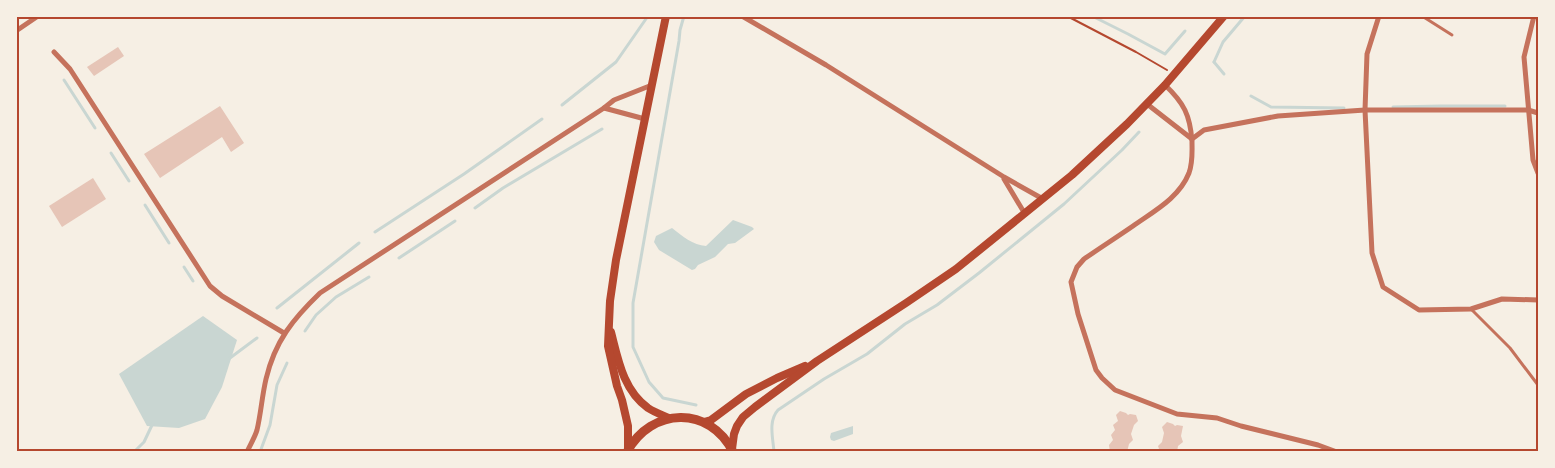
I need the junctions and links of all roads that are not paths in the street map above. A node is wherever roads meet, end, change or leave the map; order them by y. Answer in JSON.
{"nodes":[{"id":1,"x":38,"y":16,"type":"edge"},
{"id":2,"x":666,"y":16,"type":"edge"},
{"id":3,"x":742,"y":16,"type":"edge"},
{"id":4,"x":1224,"y":16,"type":"edge"},
{"id":5,"x":1379,"y":16,"type":"edge"},
{"id":6,"x":1422,"y":16,"type":"edge"},
{"id":7,"x":1534,"y":16,"type":"edge"},
{"id":8,"x":16,"y":30,"type":"edge"},
{"id":9,"x":1452,"y":35,"type":"dead end"},
{"id":10,"x":54,"y":52,"type":"dead end"},
{"id":11,"x":652,"y":85,"type":"junction"},
{"id":12,"x":1165,"y":85,"type":"junction"},
{"id":13,"x":1146,"y":104,"type":"junction"},
{"id":14,"x":604,"y":108,"type":"junction"},
{"id":15,"x":1365,"y":110,"type":"junction"},
{"id":16,"x":1528,"y":110,"type":"junction"},
{"id":17,"x":1539,"y":113,"type":"edge"},
{"id":18,"x":645,"y":119,"type":"junction"},
{"id":19,"x":1191,"y":139,"type":"junction"},
{"id":20,"x":1539,"y":173,"type":"edge"},
{"id":21,"x":1004,"y":177,"type":"junction"},
{"id":22,"x":1043,"y":200,"type":"junction"},
{"id":23,"x":1025,"y":214,"type":"junction"},
{"id":24,"x":1539,"y":300,"type":"edge"},
{"id":25,"x":1472,"y":309,"type":"junction"},
{"id":26,"x":610,"y":325,"type":"junction"},
{"id":27,"x":284,"y":333,"type":"junction"},
{"id":28,"x":817,"y":361,"type":"junction"},
{"id":29,"x":1539,"y":385,"type":"edge"},
{"id":30,"x":669,"y":418,"type":"junction"},
{"id":31,"x":704,"y":422,"type":"junction"},
{"id":32,"x":733,"y":450,"type":"edge"},
{"id":33,"x":627,"y":451,"type":"edge"},
{"id":34,"x":247,"y":452,"type":"edge"},
{"id":35,"x":1337,"y":452,"type":"edge"}],
"edges":[{"from":1,"to":8,"type":"street"},
{"from":2,"to":11,"type":"main road"},
{"from":3,"to":21,"type":"street"},
{"from":4,"to":12,"type":"main road"},
{"from":5,"to":15,"type":"street"},
{"from":6,"to":9,"type":"lane"},
{"from":7,"to":16,"type":"street"},
{"from":10,"to":27,"type":"street"},
{"from":11,"to":14,"type":"street"},
{"from":11,"to":18,"type":"main road"},
{"from":12,"to":13,"type":"main road"},
{"from":12,"to":19,"type":"street"},
{"from":13,"to":19,"type":"street"},
{"from":13,"to":22,"type":"main road"},
{"from":14,"to":18,"type":"street"},
{"from":14,"to":27,"type":"street"},
{"from":15,"to":16,"type":"street"},
{"from":15,"to":19,"type":"street"},
{"from":15,"to":25,"type":"street"},
{"from":16,"to":17,"type":"street"},
{"from":16,"to":20,"type":"street"},
{"from":18,"to":26,"type":"main road"},
{"from":19,"to":35,"type":"street"},
{"from":21,"to":22,"type":"street"},
{"from":21,"to":23,"type":"street"},
{"from":22,"to":23,"type":"main road"},
{"from":23,"to":28,"type":"main road"},
{"from":24,"to":25,"type":"street"},
{"from":25,"to":29,"type":"lane"},
{"from":26,"to":30,"type":"main road"},
{"from":26,"to":33,"type":"main road"},
{"from":27,"to":34,"type":"street"},
{"from":28,"to":31,"type":"main road"},
{"from":28,"to":32,"type":"main road"},
{"from":30,"to":31,"type":"main road"},
{"from":30,"to":33,"type":"main road"},
{"from":31,"to":32,"type":"main road"}]}
